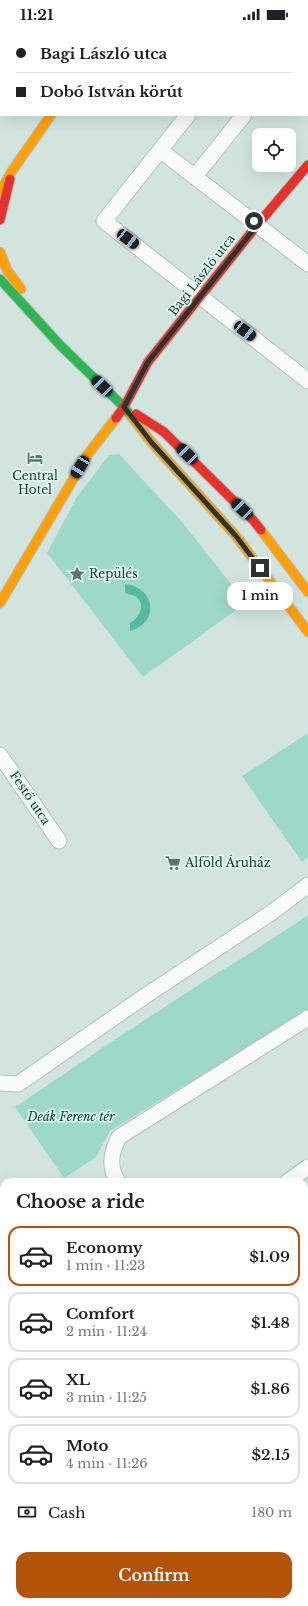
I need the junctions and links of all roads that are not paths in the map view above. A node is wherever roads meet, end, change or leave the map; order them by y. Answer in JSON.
{"nodes":[{"id":1,"x":50,"y":116,"type":"edge"},
{"id":2,"x":187,"y":116,"type":"edge"},
{"id":3,"x":243,"y":116,"type":"edge"},
{"id":4,"x":160,"y":150,"type":"junction"},
{"id":5,"x":308,"y":165,"type":"edge"},
{"id":6,"x":12,"y":171,"type":"junction"},
{"id":7,"x":195,"y":176,"type":"junction"},
{"id":8,"x":0,"y":179,"type":"edge"},
{"id":9,"x":0,"y":182,"type":"edge"},
{"id":10,"x":0,"y":192,"type":"edge"},
{"id":11,"x":0,"y":220,"type":"edge"},
{"id":12,"x":258,"y":224,"type":"junction"},
{"id":13,"x":0,"y":252,"type":"edge"},
{"id":14,"x":308,"y":264,"type":"edge"},
{"id":15,"x":0,"y":279,"type":"edge"},
{"id":16,"x":201,"y":296,"type":"junction"},
{"id":17,"x":24,"y":320,"type":"dead end"},
{"id":18,"x":60,"y":345,"type":"junction"},
{"id":19,"x":308,"y":381,"type":"edge"},
{"id":20,"x":124,"y":407,"type":"junction"},
{"id":21,"x":308,"y":592,"type":"edge"},
{"id":22,"x":0,"y":602,"type":"edge"},
{"id":23,"x":308,"y":632,"type":"edge"},
{"id":24,"x":0,"y":755,"type":"edge"},
{"id":25,"x":59,"y":841,"type":"dead end"},
{"id":26,"x":308,"y":885,"type":"edge"},
{"id":27,"x":308,"y":1018,"type":"edge"},
{"id":28,"x":0,"y":1083,"type":"edge"},
{"id":29,"x":308,"y":1167,"type":"edge"},
{"id":30,"x":116,"y":1178,"type":"edge"},
{"id":31,"x":292,"y":1178,"type":"edge"}],
"edges":[{"from":1,"to":6,"type":"street"},
{"from":2,"to":4,"type":"street"},
{"from":3,"to":7,"type":"street"},
{"from":4,"to":7,"type":"street"},
{"from":4,"to":16,"type":"street"},
{"from":5,"to":12,"type":"street","name":"Bagi László utca"},
{"from":6,"to":8,"type":"street"},
{"from":6,"to":9,"type":"street"},
{"from":6,"to":10,"type":"street"},
{"from":6,"to":11,"type":"street"},
{"from":7,"to":12,"type":"street"},
{"from":12,"to":14,"type":"street"},
{"from":12,"to":16,"type":"street","name":"Bagi László utca"},
{"from":13,"to":18,"type":"street"},
{"from":15,"to":18,"type":"street"},
{"from":16,"to":19,"type":"street"},
{"from":16,"to":20,"type":"street","name":"Bagi László utca"},
{"from":17,"to":18,"type":"street"},
{"from":18,"to":20,"type":"street"},
{"from":20,"to":21,"type":"street"},
{"from":20,"to":22,"type":"street","name":"Bagi László utca"},
{"from":20,"to":23,"type":"street"},
{"from":24,"to":25,"type":"street","name":"Festő utca"},
{"from":26,"to":28,"type":"street"},
{"from":27,"to":30,"type":"street"},
{"from":29,"to":31,"type":"street"}]}
